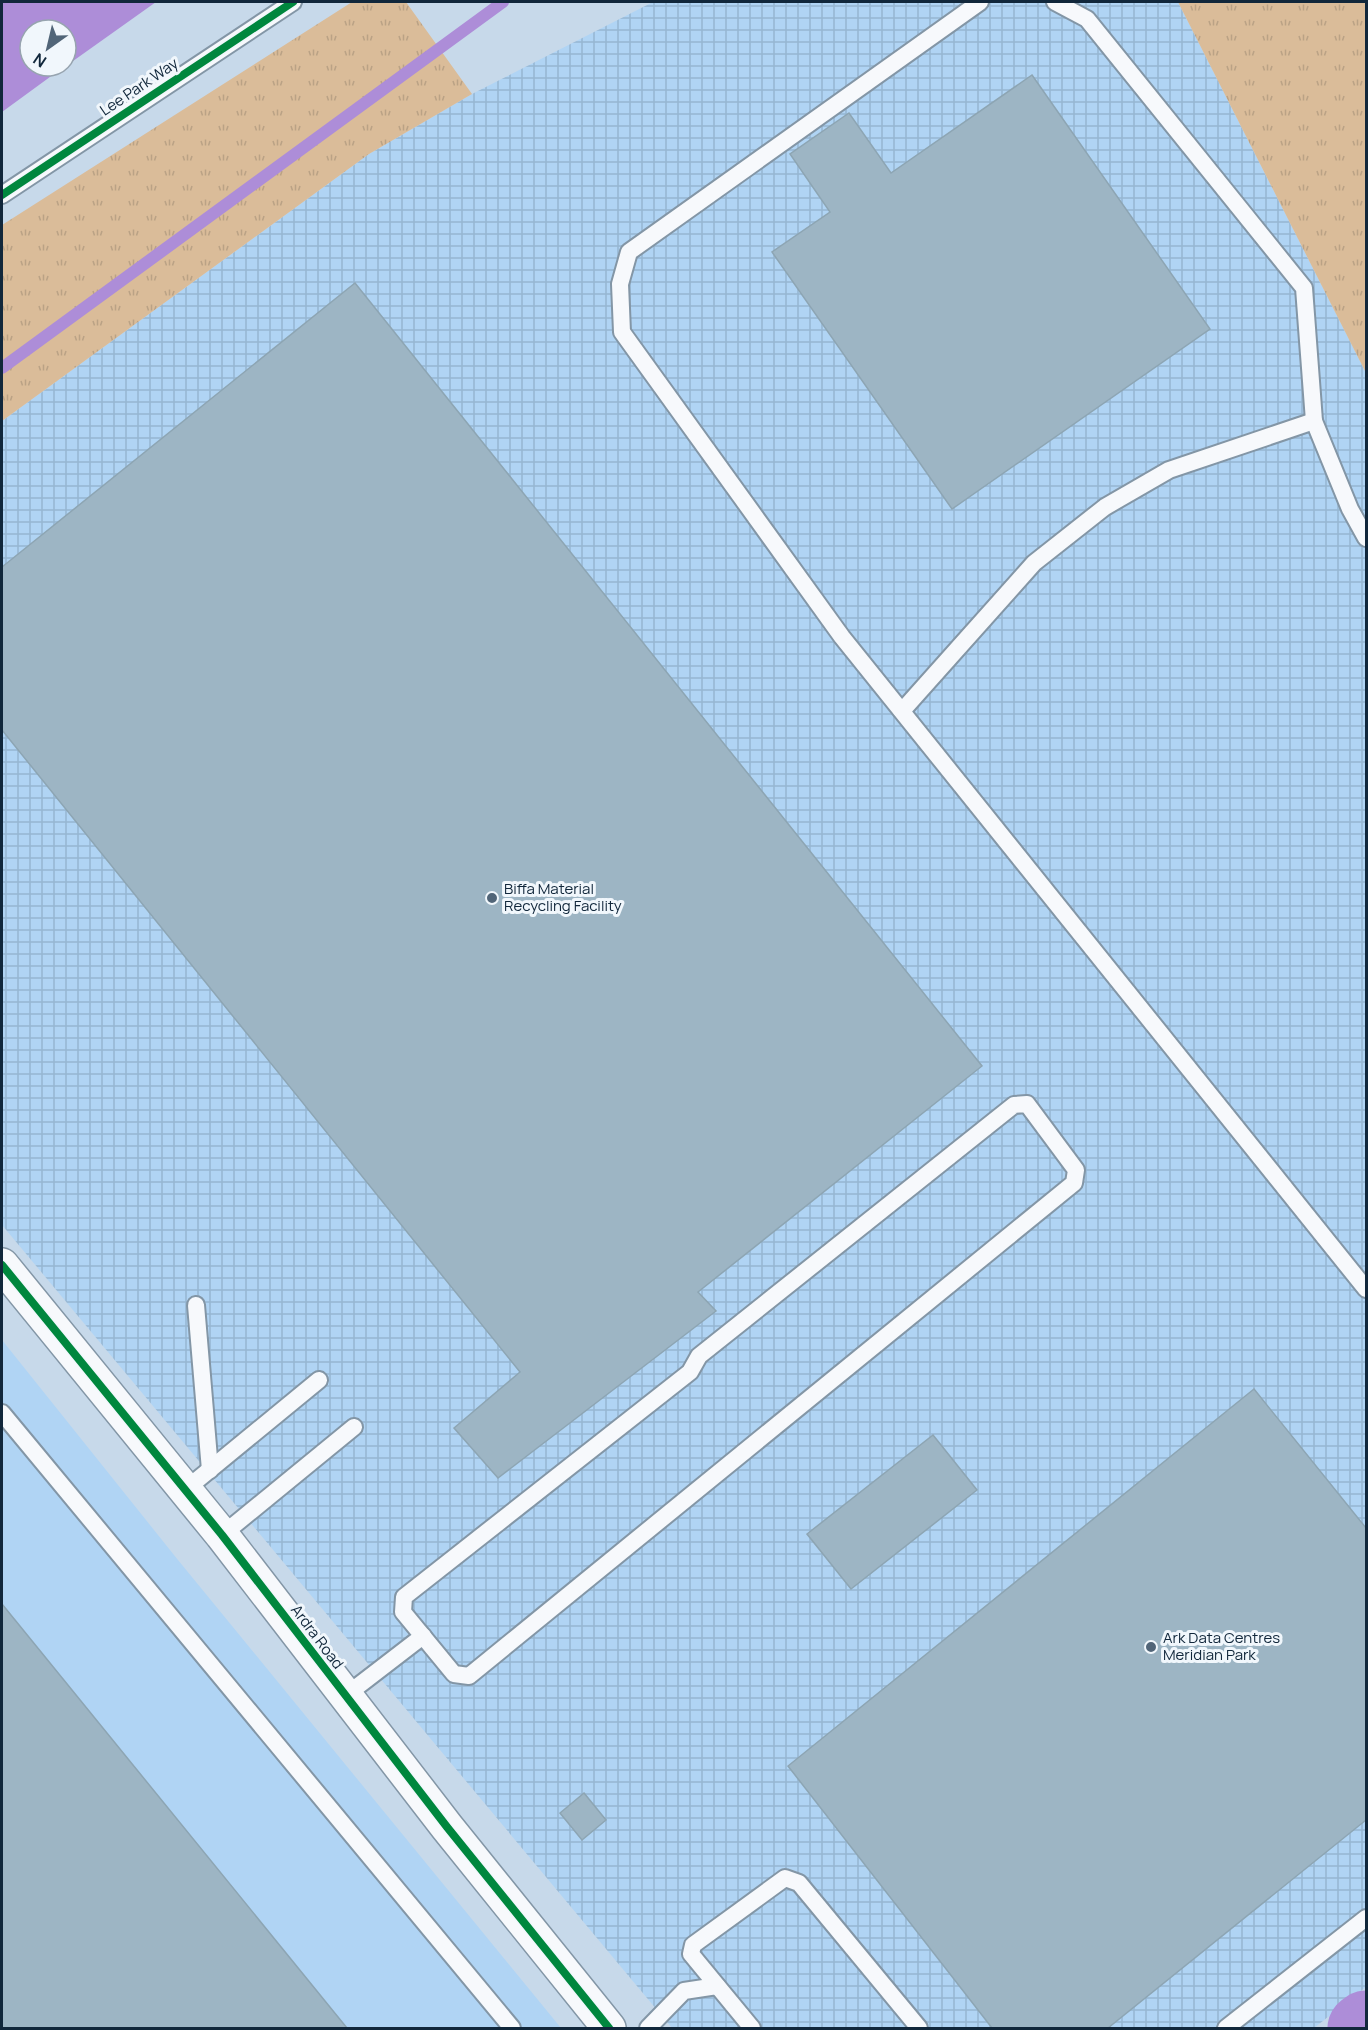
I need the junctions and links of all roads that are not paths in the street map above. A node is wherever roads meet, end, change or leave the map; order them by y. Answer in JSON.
{"nodes":[{"id":1,"x":293,"y":2,"type":"edge"},
{"id":2,"x":980,"y":2,"type":"edge"},
{"id":3,"x":1055,"y":2,"type":"edge"},
{"id":4,"x":2,"y":195,"type":"edge"},
{"id":5,"x":1314,"y":421,"type":"junction"},
{"id":6,"x":1366,"y":538,"type":"edge"},
{"id":7,"x":902,"y":711,"type":"junction"},
{"id":8,"x":2,"y":1265,"type":"edge"},
{"id":9,"x":1366,"y":1290,"type":"edge"},
{"id":10,"x":196,"y":1305,"type":"dead end"},
{"id":11,"x":319,"y":1380,"type":"dead end"},
{"id":12,"x":2,"y":1413,"type":"edge"},
{"id":13,"x":354,"y":1427,"type":"dead end"},
{"id":14,"x":210,"y":1470,"type":"junction"},
{"id":15,"x":184,"y":1490,"type":"junction"},
{"id":16,"x":222,"y":1535,"type":"junction"},
{"id":17,"x":423,"y":1636,"type":"junction"},
{"id":18,"x":345,"y":1696,"type":"junction"},
{"id":19,"x":1366,"y":1918,"type":"edge"},
{"id":20,"x":717,"y":1986,"type":"junction"},
{"id":21,"x":512,"y":2028,"type":"edge"},
{"id":22,"x":609,"y":2028,"type":"edge"},
{"id":23,"x":648,"y":2028,"type":"edge"},
{"id":24,"x":752,"y":2028,"type":"edge"},
{"id":25,"x":919,"y":2028,"type":"edge"},
{"id":26,"x":1226,"y":2028,"type":"edge"}],
"edges":[{"from":1,"to":4,"type":"lane","name":"Lee Park Way"},
{"from":2,"to":7,"type":"lane"},
{"from":3,"to":5,"type":"lane"},
{"from":5,"to":6,"type":"lane"},
{"from":5,"to":7,"type":"lane"},
{"from":7,"to":9,"type":"lane"},
{"from":8,"to":15,"type":"street","name":"Ardra Road"},
{"from":10,"to":14,"type":"lane"},
{"from":11,"to":14,"type":"lane"},
{"from":12,"to":21,"type":"lane"},
{"from":13,"to":16,"type":"lane"},
{"from":14,"to":15,"type":"lane"},
{"from":15,"to":16,"type":"street","name":"Ardra Road"},
{"from":16,"to":18,"type":"street","name":"Ardra Road"},
{"from":17,"to":17,"type":"lane"},
{"from":17,"to":18,"type":"lane"},
{"from":18,"to":22,"type":"street","name":"Ardra Road"},
{"from":19,"to":26,"type":"lane"},
{"from":20,"to":23,"type":"lane"},
{"from":20,"to":24,"type":"lane"},
{"from":20,"to":25,"type":"lane"}]}
